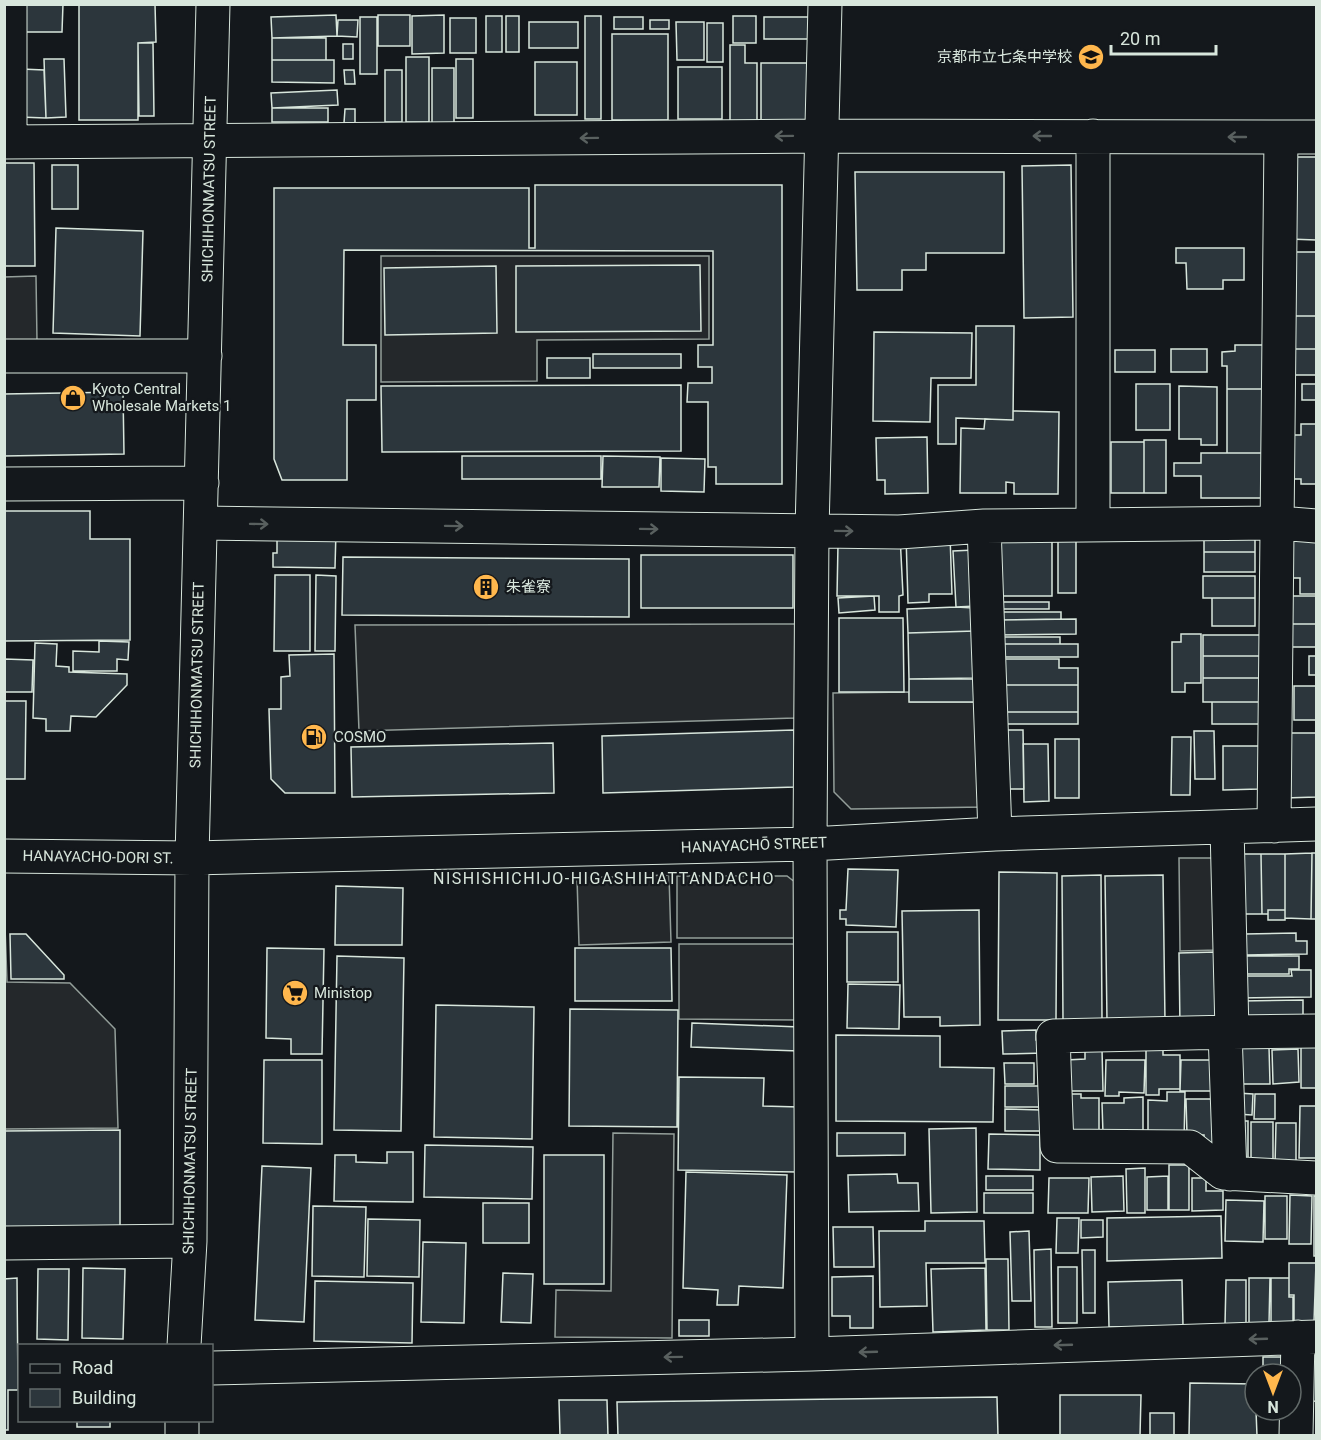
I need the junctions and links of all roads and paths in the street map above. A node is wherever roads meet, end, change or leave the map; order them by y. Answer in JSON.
{"nodes":[{"id":1,"x":10,"y":4,"type":"edge"},
{"id":2,"x":213,"y":4,"type":"edge"},
{"id":3,"x":825,"y":4,"type":"edge"},
{"id":4,"x":823,"y":136,"type":"junction"},
{"id":5,"x":1093,"y":136,"type":"junction"},
{"id":6,"x":1281,"y":137,"type":"junction"},
{"id":7,"x":1317,"y":137,"type":"edge"},
{"id":8,"x":7,"y":142,"type":"edge"},
{"id":9,"x":211,"y":142,"type":"junction"},
{"id":10,"x":4,"y":356,"type":"edge"},
{"id":11,"x":205,"y":356,"type":"junction"},
{"id":12,"x":202,"y":483,"type":"junction"},
{"id":13,"x":4,"y":484,"type":"edge"},
{"id":14,"x":201,"y":523,"type":"junction"},
{"id":15,"x":1279,"y":523,"type":"junction"},
{"id":16,"x":1093,"y":525,"type":"junction"},
{"id":17,"x":984,"y":526,"type":"junction"},
{"id":18,"x":1317,"y":526,"type":"edge"},
{"id":19,"x":812,"y":531,"type":"junction"},
{"id":20,"x":1317,"y":824,"type":"edge"},
{"id":21,"x":1274,"y":826,"type":"junction"},
{"id":22,"x":1227,"y":827,"type":"junction"},
{"id":23,"x":995,"y":834,"type":"junction"},
{"id":24,"x":810,"y":844,"type":"junction"},
{"id":25,"x":4,"y":856,"type":"edge"},
{"id":26,"x":192,"y":858,"type":"junction"},
{"id":27,"x":1317,"y":1031,"type":"edge"},
{"id":28,"x":1229,"y":1032,"type":"junction"},
{"id":29,"x":1230,"y":1174,"type":"junction"},
{"id":30,"x":1317,"y":1178,"type":"edge"},
{"id":31,"x":190,"y":1240,"type":"junction"},
{"id":32,"x":4,"y":1243,"type":"edge"},
{"id":33,"x":1307,"y":1337,"type":"edge"},
{"id":34,"x":184,"y":1344,"type":"edge"},
{"id":35,"x":812,"y":1354,"type":"junction"},
{"id":36,"x":213,"y":1368,"type":"edge"},
{"id":37,"x":1296,"y":1436,"type":"edge"}],
"edges":[{"from":1,"to":8,"type":"street"},
{"from":2,"to":9,"type":"street","name":"SHICHIHONMATSU STREET"},
{"from":3,"to":4,"type":"street"},
{"from":5,"to":4,"type":"street","one_way":true},
{"from":4,"to":9,"type":"street","one_way":true},
{"from":4,"to":19,"type":"street"},
{"from":6,"to":5,"type":"street","one_way":true},
{"from":5,"to":16,"type":"street"},
{"from":6,"to":7,"type":"street"},
{"from":6,"to":15,"type":"street"},
{"from":8,"to":9,"type":"street"},
{"from":9,"to":11,"type":"street","name":"SHICHIHONMATSU STREET"},
{"from":10,"to":11,"type":"street"},
{"from":11,"to":12,"type":"street","name":"SHICHIHONMATSU STREET"},
{"from":12,"to":13,"type":"street"},
{"from":12,"to":14,"type":"street","name":"SHICHIHONMATSU STREET"},
{"from":14,"to":19,"type":"street","one_way":true},
{"from":14,"to":26,"type":"street","name":"SHICHIHONMATSU STREET"},
{"from":15,"to":16,"type":"street"},
{"from":15,"to":18,"type":"street"},
{"from":15,"to":21,"type":"street"},
{"from":16,"to":17,"type":"street"},
{"from":19,"to":17,"type":"street","one_way":true},
{"from":17,"to":23,"type":"street"},
{"from":19,"to":24,"type":"street"},
{"from":20,"to":21,"type":"street","name":"HANAYACHŌ STREET"},
{"from":21,"to":22,"type":"street","name":"HANAYACHŌ STREET"},
{"from":22,"to":23,"type":"street","name":"HANAYACHŌ STREET"},
{"from":22,"to":28,"type":"street"},
{"from":23,"to":24,"type":"street","name":"HANAYACHŌ STREET"},
{"from":24,"to":26,"type":"street","name":"HANAYACHŌ STREET"},
{"from":24,"to":35,"type":"street"},
{"from":25,"to":26,"type":"street","name":"HANAYACHO-DORI ST."},
{"from":26,"to":31,"type":"street","name":"SHICHIHONMATSU STREET"},
{"from":27,"to":28,"type":"street"},
{"from":28,"to":29,"type":"street"},
{"from":28,"to":29,"type":"street"},
{"from":29,"to":30,"type":"street"},
{"from":31,"to":32,"type":"street"},
{"from":31,"to":34,"type":"street","name":"SHICHIHONMATSU STREET"},
{"from":33,"to":35,"type":"street","one_way":true},
{"from":33,"to":37,"type":"street"},
{"from":35,"to":36,"type":"street","one_way":true}]}
